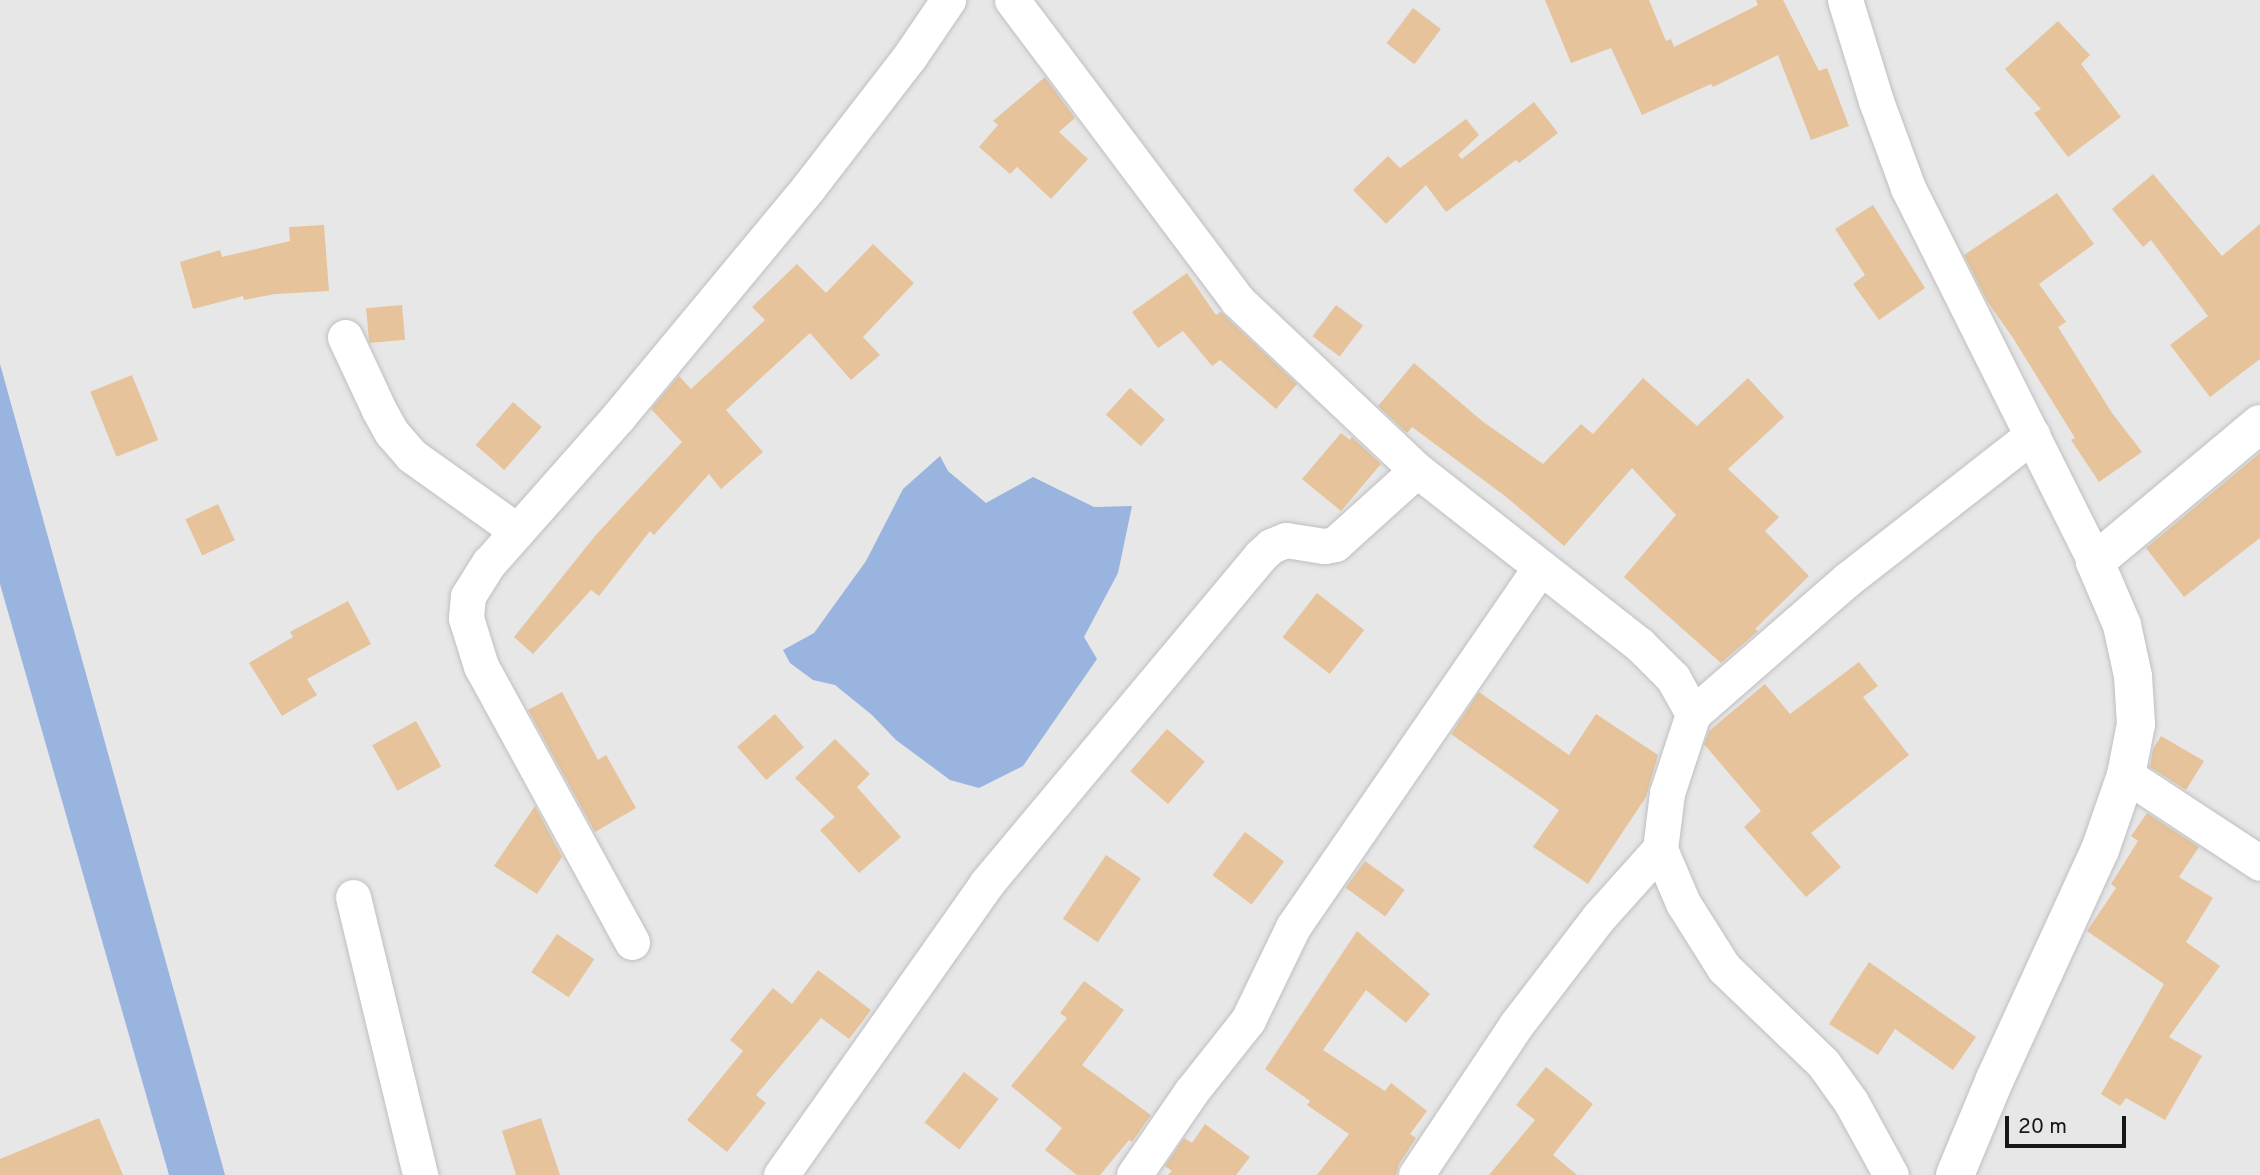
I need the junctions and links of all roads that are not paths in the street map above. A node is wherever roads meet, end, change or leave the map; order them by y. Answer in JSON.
{"nodes":[{"id":1,"x":948,"y":0,"type":"edge"},
{"id":2,"x":1012,"y":0,"type":"edge"},
{"id":3,"x":1845,"y":0,"type":"edge"},
{"id":4,"x":345,"y":337,"type":"dead end"},
{"id":5,"x":2260,"y":424,"type":"edge"},
{"id":6,"x":2032,"y":435,"type":"junction"},
{"id":7,"x":1417,"y":470,"type":"junction"},
{"id":8,"x":517,"y":531,"type":"junction"},
{"id":9,"x":2095,"y":562,"type":"junction"},
{"id":10,"x":1540,"y":569,"type":"junction"},
{"id":11,"x":1693,"y":714,"type":"junction"},
{"id":12,"x":2126,"y":775,"type":"junction"},
{"id":13,"x":1660,"y":849,"type":"junction"},
{"id":14,"x":2260,"y":863,"type":"edge"},
{"id":15,"x":353,"y":897,"type":"dead end"},
{"id":16,"x":632,"y":942,"type":"dead end"},
{"id":17,"x":420,"y":1175,"type":"edge"},
{"id":18,"x":781,"y":1175,"type":"edge"},
{"id":19,"x":1134,"y":1175,"type":"edge"},
{"id":20,"x":1416,"y":1175,"type":"edge"},
{"id":21,"x":1891,"y":1175,"type":"edge"},
{"id":22,"x":1955,"y":1175,"type":"edge"}],
"edges":[{"from":1,"to":8,"type":"street"},
{"from":2,"to":7,"type":"street"},
{"from":3,"to":6,"type":"street"},
{"from":4,"to":8,"type":"street"},
{"from":5,"to":9,"type":"street"},
{"from":6,"to":9,"type":"street"},
{"from":6,"to":11,"type":"street"},
{"from":7,"to":10,"type":"street"},
{"from":7,"to":18,"type":"street"},
{"from":8,"to":16,"type":"street"},
{"from":9,"to":12,"type":"street"},
{"from":10,"to":11,"type":"street"},
{"from":10,"to":19,"type":"street"},
{"from":11,"to":13,"type":"street"},
{"from":12,"to":14,"type":"street"},
{"from":12,"to":22,"type":"street"},
{"from":13,"to":20,"type":"street"},
{"from":13,"to":21,"type":"street"},
{"from":15,"to":17,"type":"street"}]}
